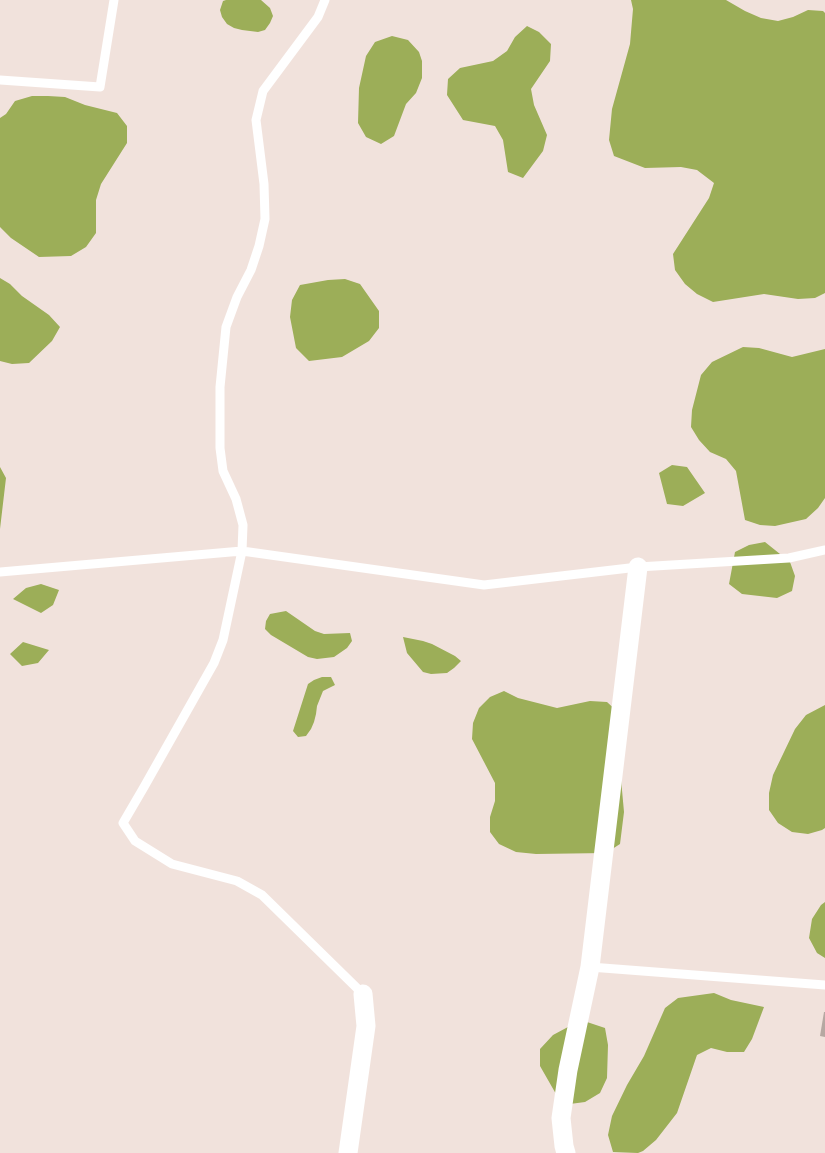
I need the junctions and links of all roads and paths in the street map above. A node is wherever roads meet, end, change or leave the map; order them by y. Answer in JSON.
{"nodes":[{"id":1,"x":114,"y":0,"type":"edge"},
{"id":2,"x":325,"y":0,"type":"edge"},
{"id":3,"x":0,"y":80,"type":"edge"},
{"id":4,"x":825,"y":550,"type":"edge"},
{"id":5,"x":242,"y":551,"type":"junction"},
{"id":6,"x":638,"y":567,"type":"junction"},
{"id":7,"x":0,"y":572,"type":"edge"},
{"id":8,"x":590,"y":967,"type":"junction"},
{"id":9,"x":825,"y":985,"type":"edge"},
{"id":10,"x":363,"y":994,"type":"joint"},
{"id":11,"x":348,"y":1153,"type":"edge"},
{"id":12,"x":566,"y":1153,"type":"edge"}],
"edges":[{"from":1,"to":3,"type":"lane"},
{"from":2,"to":5,"type":"lane"},
{"from":4,"to":6,"type":"lane"},
{"from":5,"to":6,"type":"lane"},
{"from":5,"to":7,"type":"lane"},
{"from":5,"to":10,"type":"lane"},
{"from":6,"to":8,"type":"street"},
{"from":8,"to":9,"type":"lane"},
{"from":8,"to":12,"type":"street"},
{"from":10,"to":11,"type":"street"}]}
